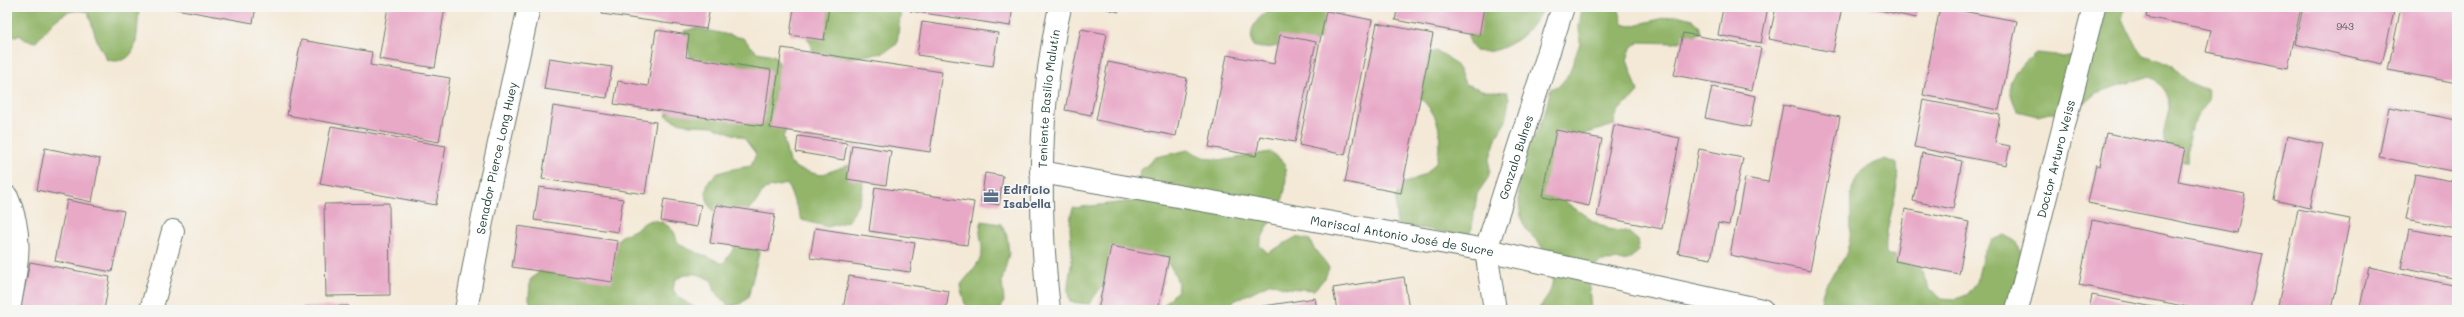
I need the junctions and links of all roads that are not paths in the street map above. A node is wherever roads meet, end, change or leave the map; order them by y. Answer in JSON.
{"nodes":[{"id":1,"x":529,"y":7,"type":"edge"},
{"id":2,"x":1060,"y":7,"type":"edge"},
{"id":3,"x":1562,"y":7,"type":"edge"},
{"id":4,"x":2094,"y":7,"type":"edge"},
{"id":5,"x":1041,"y":172,"type":"junction"},
{"id":6,"x":7,"y":197,"type":"edge"},
{"id":7,"x":173,"y":231,"type":"dead end"},
{"id":8,"x":1486,"y":250,"type":"junction"},
{"id":9,"x":9,"y":310,"type":"edge"},
{"id":10,"x":151,"y":310,"type":"edge"},
{"id":11,"x":466,"y":310,"type":"edge"},
{"id":12,"x":1050,"y":310,"type":"edge"},
{"id":13,"x":1495,"y":310,"type":"edge"},
{"id":14,"x":1762,"y":310,"type":"edge"},
{"id":15,"x":2017,"y":310,"type":"edge"}],
"edges":[{"from":1,"to":11,"type":"street","name":"Senador Pierce Long Huey"},
{"from":2,"to":5,"type":"street","name":"Teniente Basilio Malutín"},
{"from":3,"to":8,"type":"street","name":"Gonzalo Bulnes"},
{"from":4,"to":15,"type":"street","name":"Doctor Arturo Weiss"},
{"from":5,"to":8,"type":"street","name":"Mariscal Antonio José de Sucre"},
{"from":5,"to":12,"type":"street","name":"Teniente Basilio Malutín"},
{"from":6,"to":9,"type":"street"},
{"from":7,"to":10,"type":"street"},
{"from":8,"to":13,"type":"street","name":"Gonzalo Bulnes"},
{"from":8,"to":14,"type":"street","name":"Mariscal Antonio José de Sucre"}]}
